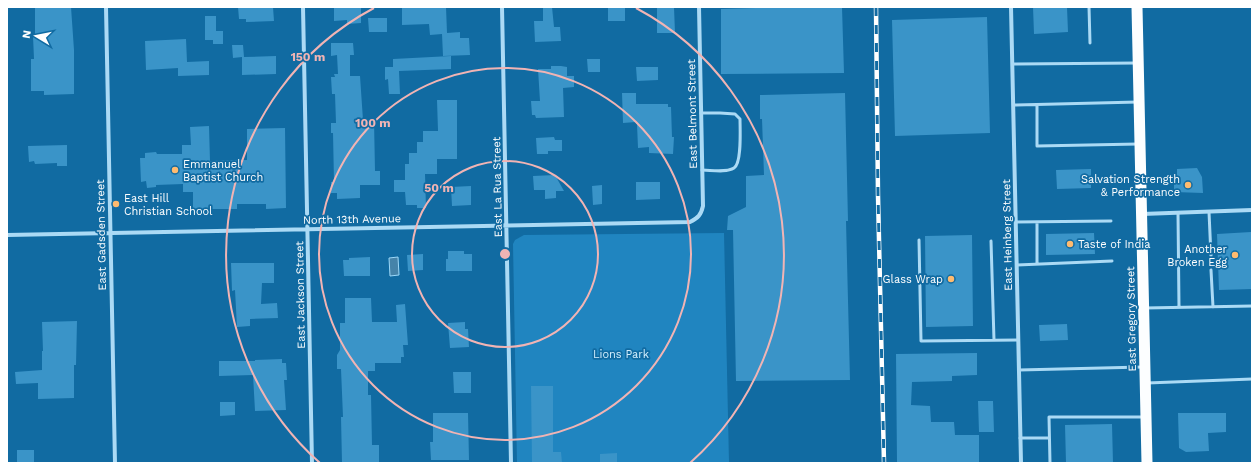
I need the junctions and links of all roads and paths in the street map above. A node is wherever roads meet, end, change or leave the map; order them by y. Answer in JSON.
{"nodes":[{"id":1,"x":106,"y":7,"type":"edge"},
{"id":2,"x":303,"y":7,"type":"edge"},
{"id":3,"x":502,"y":7,"type":"edge"},
{"id":4,"x":699,"y":7,"type":"edge"},
{"id":5,"x":1012,"y":7,"type":"edge"},
{"id":6,"x":1089,"y":7,"type":"edge"},
{"id":7,"x":1137,"y":7,"type":"edge"},
{"id":8,"x":1090,"y":43,"type":"dead end"},
{"id":9,"x":1138,"y":63,"type":"junction"},
{"id":10,"x":1013,"y":64,"type":"junction"},
{"id":11,"x":1139,"y":102,"type":"junction"},
{"id":12,"x":1014,"y":105,"type":"junction"},
{"id":13,"x":1037,"y":105,"type":"junction"},
{"id":14,"x":701,"y":113,"type":"junction"},
{"id":15,"x":1140,"y":144,"type":"junction"},
{"id":16,"x":702,"y":170,"type":"junction"},
{"id":17,"x":1252,"y":210,"type":"edge"},
{"id":18,"x":1209,"y":212,"type":"junction"},
{"id":19,"x":1178,"y":213,"type":"junction"},
{"id":20,"x":1142,"y":214,"type":"junction"},
{"id":21,"x":697,"y":218,"type":"joint"},
{"id":22,"x":1112,"y":221,"type":"dead end"},
{"id":23,"x":1016,"y":222,"type":"junction"},
{"id":24,"x":1037,"y":222,"type":"junction"},
{"id":25,"x":507,"y":226,"type":"junction"},
{"id":26,"x":307,"y":229,"type":"junction"},
{"id":27,"x":110,"y":234,"type":"junction"},
{"id":28,"x":7,"y":235,"type":"edge"},
{"id":29,"x":919,"y":240,"type":"dead end"},
{"id":30,"x":991,"y":241,"type":"dead end"},
{"id":31,"x":1211,"y":256,"type":"dead end"},
{"id":32,"x":1112,"y":261,"type":"dead end"},
{"id":33,"x":1037,"y":264,"type":"junction"},
{"id":34,"x":1017,"y":265,"type":"junction"},
{"id":35,"x":1211,"y":270,"type":"dead end"},
{"id":36,"x":1252,"y":306,"type":"edge"},
{"id":37,"x":1179,"y":307,"type":"junction"},
{"id":38,"x":1213,"y":307,"type":"junction"},
{"id":39,"x":1143,"y":308,"type":"junction"},
{"id":40,"x":994,"y":340,"type":"junction"},
{"id":41,"x":1018,"y":340,"type":"junction"},
{"id":42,"x":1145,"y":367,"type":"junction"},
{"id":43,"x":1019,"y":370,"type":"junction"},
{"id":44,"x":1252,"y":379,"type":"edge"},
{"id":45,"x":1145,"y":383,"type":"junction"},
{"id":46,"x":1146,"y":418,"type":"junction"},
{"id":47,"x":1020,"y":438,"type":"junction"},
{"id":48,"x":1050,"y":438,"type":"junction"},
{"id":49,"x":115,"y":463,"type":"edge"},
{"id":50,"x":312,"y":463,"type":"edge"},
{"id":51,"x":511,"y":463,"type":"edge"},
{"id":52,"x":1021,"y":463,"type":"edge"},
{"id":53,"x":1050,"y":463,"type":"edge"},
{"id":54,"x":1147,"y":463,"type":"edge"}],
"edges":[{"from":1,"to":27,"type":"street","name":"East Gadsden Street"},
{"from":2,"to":26,"type":"street","name":"East Jackson Street"},
{"from":3,"to":25,"type":"street","name":"East La Rua Street"},
{"from":4,"to":14,"type":"street","name":"East Belmont Street"},
{"from":5,"to":10,"type":"street","name":"East Heinberg Street"},
{"from":6,"to":8,"type":"lane"},
{"from":7,"to":9,"type":"highway","name":"East Gregory Street"},
{"from":9,"to":10,"type":"lane"},
{"from":9,"to":11,"type":"highway","name":"East Gregory Street"},
{"from":10,"to":12,"type":"street","name":"East Heinberg Street"},
{"from":11,"to":13,"type":"lane"},
{"from":11,"to":15,"type":"highway","name":"East Gregory Street"},
{"from":12,"to":13,"type":"lane"},
{"from":12,"to":23,"type":"street","name":"East Heinberg Street"},
{"from":13,"to":15,"type":"lane"},
{"from":14,"to":16,"type":"street","name":"East Belmont Street"},
{"from":14,"to":16,"type":"lane"},
{"from":15,"to":20,"type":"highway","name":"East Gregory Street"},
{"from":16,"to":21,"type":"street","name":"East Belmont Street"},
{"from":17,"to":18,"type":"street"},
{"from":18,"to":19,"type":"street"},
{"from":18,"to":31,"type":"lane"},
{"from":19,"to":20,"type":"street"},
{"from":19,"to":37,"type":"lane"},
{"from":20,"to":39,"type":"highway","name":"East Gregory Street"},
{"from":21,"to":25,"type":"street","name":"North 13th Avenue"},
{"from":22,"to":24,"type":"lane"},
{"from":23,"to":24,"type":"lane"},
{"from":23,"to":34,"type":"street","name":"East Heinberg Street"},
{"from":24,"to":33,"type":"lane"},
{"from":25,"to":26,"type":"street","name":"North 13th Avenue"},
{"from":25,"to":51,"type":"street","name":"East La Rua Street"},
{"from":26,"to":27,"type":"street","name":"North 13th Avenue"},
{"from":26,"to":50,"type":"street","name":"East Jackson Street"},
{"from":27,"to":28,"type":"street","name":"North 13th Avenue"},
{"from":27,"to":49,"type":"street","name":"East Gadsden Street"},
{"from":29,"to":40,"type":"lane"},
{"from":30,"to":40,"type":"lane"},
{"from":32,"to":33,"type":"lane"},
{"from":33,"to":34,"type":"lane"},
{"from":34,"to":41,"type":"street","name":"East Heinberg Street"},
{"from":35,"to":38,"type":"lane"},
{"from":36,"to":38,"type":"lane"},
{"from":37,"to":38,"type":"lane"},
{"from":37,"to":39,"type":"lane"},
{"from":39,"to":42,"type":"highway","name":"East Gregory Street"},
{"from":40,"to":41,"type":"lane"},
{"from":41,"to":43,"type":"street","name":"East Heinberg Street"},
{"from":42,"to":43,"type":"lane"},
{"from":42,"to":45,"type":"highway","name":"East Gregory Street"},
{"from":43,"to":47,"type":"street","name":"East Heinberg Street"},
{"from":44,"to":45,"type":"lane"},
{"from":45,"to":46,"type":"highway","name":"East Gregory Street"},
{"from":46,"to":48,"type":"lane"},
{"from":46,"to":54,"type":"highway","name":"East Gregory Street"},
{"from":47,"to":48,"type":"lane"},
{"from":47,"to":52,"type":"street","name":"East Heinberg Street"},
{"from":48,"to":53,"type":"lane"}]}
